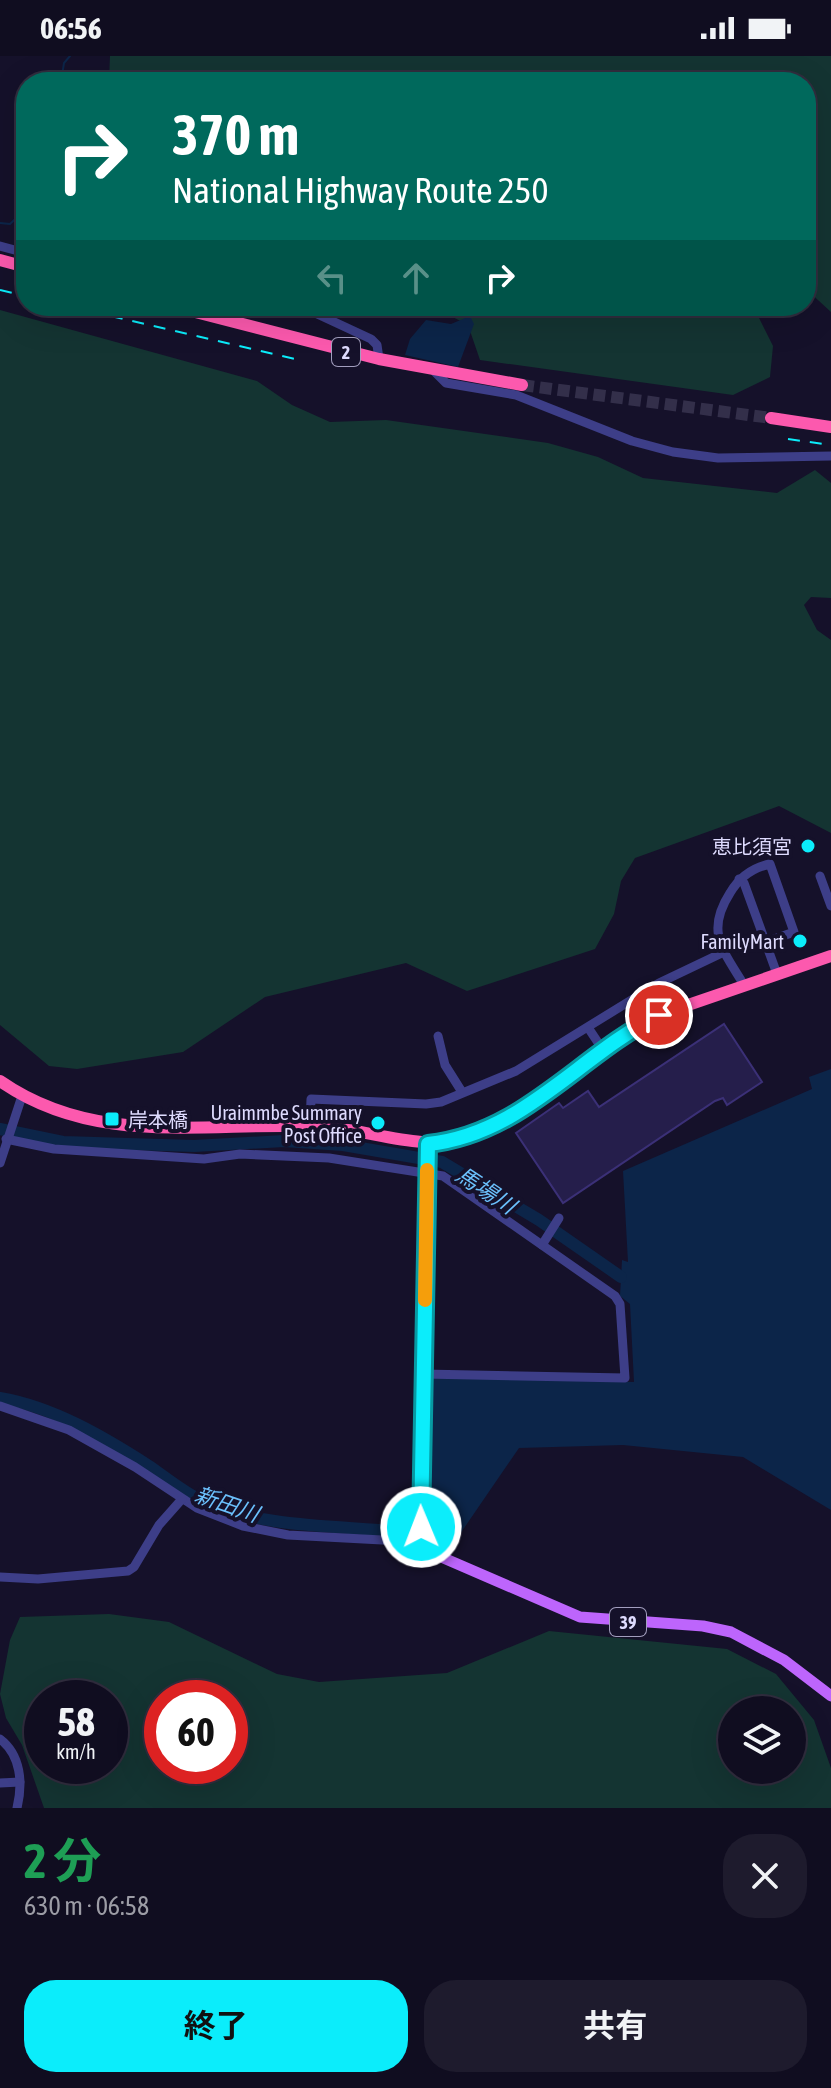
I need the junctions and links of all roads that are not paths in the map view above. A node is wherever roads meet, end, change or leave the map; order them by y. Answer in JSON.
{"nodes":[{"id":1,"x":211,"y":316,"type":"edge"},
{"id":2,"x":322,"y":316,"type":"edge"},
{"id":3,"x":379,"y":359,"type":"junction"},
{"id":4,"x":434,"y":371,"type":"junction"},
{"id":5,"x":522,"y":385,"type":"tunnel mouth"},
{"id":6,"x":771,"y":418,"type":"tunnel mouth"},
{"id":7,"x":831,"y":427,"type":"edge"},
{"id":8,"x":831,"y":456,"type":"edge"},
{"id":9,"x":820,"y":876,"type":"dead end"},
{"id":10,"x":739,"y":879,"type":"junction"},
{"id":11,"x":828,"y":886,"type":"edge"},
{"id":12,"x":831,"y":906,"type":"edge"},
{"id":13,"x":766,"y":942,"type":"junction"},
{"id":14,"x":724,"y":952,"type":"junction"},
{"id":15,"x":831,"y":956,"type":"edge"},
{"id":16,"x":777,"y":974,"type":"junction"},
{"id":17,"x":744,"y":985,"type":"junction"},
{"id":18,"x":589,"y":1029,"type":"junction"},
{"id":19,"x":438,"y":1036,"type":"dead end"},
{"id":20,"x":603,"y":1050,"type":"junction"},
{"id":21,"x":0,"y":1081,"type":"edge"},
{"id":22,"x":462,"y":1092,"type":"junction"},
{"id":23,"x":22,"y":1096,"type":"junction"},
{"id":24,"x":310,"y":1126,"type":"junction"},
{"id":25,"x":6,"y":1138,"type":"junction"},
{"id":26,"x":428,"y":1146,"type":"junction"},
{"id":27,"x":0,"y":1163,"type":"edge"},
{"id":28,"x":427,"y":1172,"type":"junction"},
{"id":29,"x":559,"y":1218,"type":"dead end"},
{"id":30,"x":543,"y":1244,"type":"junction"},
{"id":31,"x":423,"y":1374,"type":"junction"},
{"id":32,"x":0,"y":1406,"type":"edge"},
{"id":33,"x":182,"y":1499,"type":"junction"},
{"id":34,"x":424,"y":1547,"type":"junction"},
{"id":35,"x":0,"y":1577,"type":"edge"},
{"id":36,"x":831,"y":1696,"type":"edge"},
{"id":37,"x":2,"y":1742,"type":"edge"},
{"id":38,"x":20,"y":1782,"type":"junction"},
{"id":39,"x":0,"y":1783,"type":"edge"},
{"id":40,"x":17,"y":1808,"type":"edge"}],
"edges":[{"from":1,"to":3,"type":"highway","number":"2"},
{"from":2,"to":3,"type":"street"},
{"from":3,"to":4,"type":"highway","number":"2"},
{"from":4,"to":5,"type":"highway","number":"2"},
{"from":4,"to":8,"type":"street"},
{"from":6,"to":7,"type":"highway"},
{"from":9,"to":11,"type":"street"},
{"from":10,"to":13,"type":"street"},
{"from":10,"to":13,"type":"street"},
{"from":10,"to":14,"type":"street"},
{"from":11,"to":12,"type":"street"},
{"from":13,"to":16,"type":"street"},
{"from":14,"to":17,"type":"street"},
{"from":14,"to":18,"type":"street"},
{"from":15,"to":16,"type":"highway"},
{"from":16,"to":17,"type":"highway"},
{"from":17,"to":20,"type":"highway"},
{"from":18,"to":20,"type":"street"},
{"from":18,"to":22,"type":"street"},
{"from":19,"to":22,"type":"street"},
{"from":20,"to":26,"type":"highway"},
{"from":21,"to":23,"type":"highway"},
{"from":22,"to":24,"type":"street"},
{"from":23,"to":24,"type":"highway"},
{"from":23,"to":25,"type":"street"},
{"from":24,"to":26,"type":"highway"},
{"from":25,"to":27,"type":"street"},
{"from":25,"to":28,"type":"street"},
{"from":26,"to":28,"type":"main road"},
{"from":28,"to":30,"type":"street"},
{"from":28,"to":31,"type":"main road"},
{"from":29,"to":30,"type":"street"},
{"from":30,"to":31,"type":"street"},
{"from":31,"to":34,"type":"main road"},
{"from":32,"to":33,"type":"street"},
{"from":33,"to":34,"type":"street"},
{"from":33,"to":35,"type":"street"},
{"from":34,"to":36,"type":"main road","number":"39"},
{"from":37,"to":38,"type":"street"},
{"from":38,"to":39,"type":"street"},
{"from":38,"to":40,"type":"street"}]}
